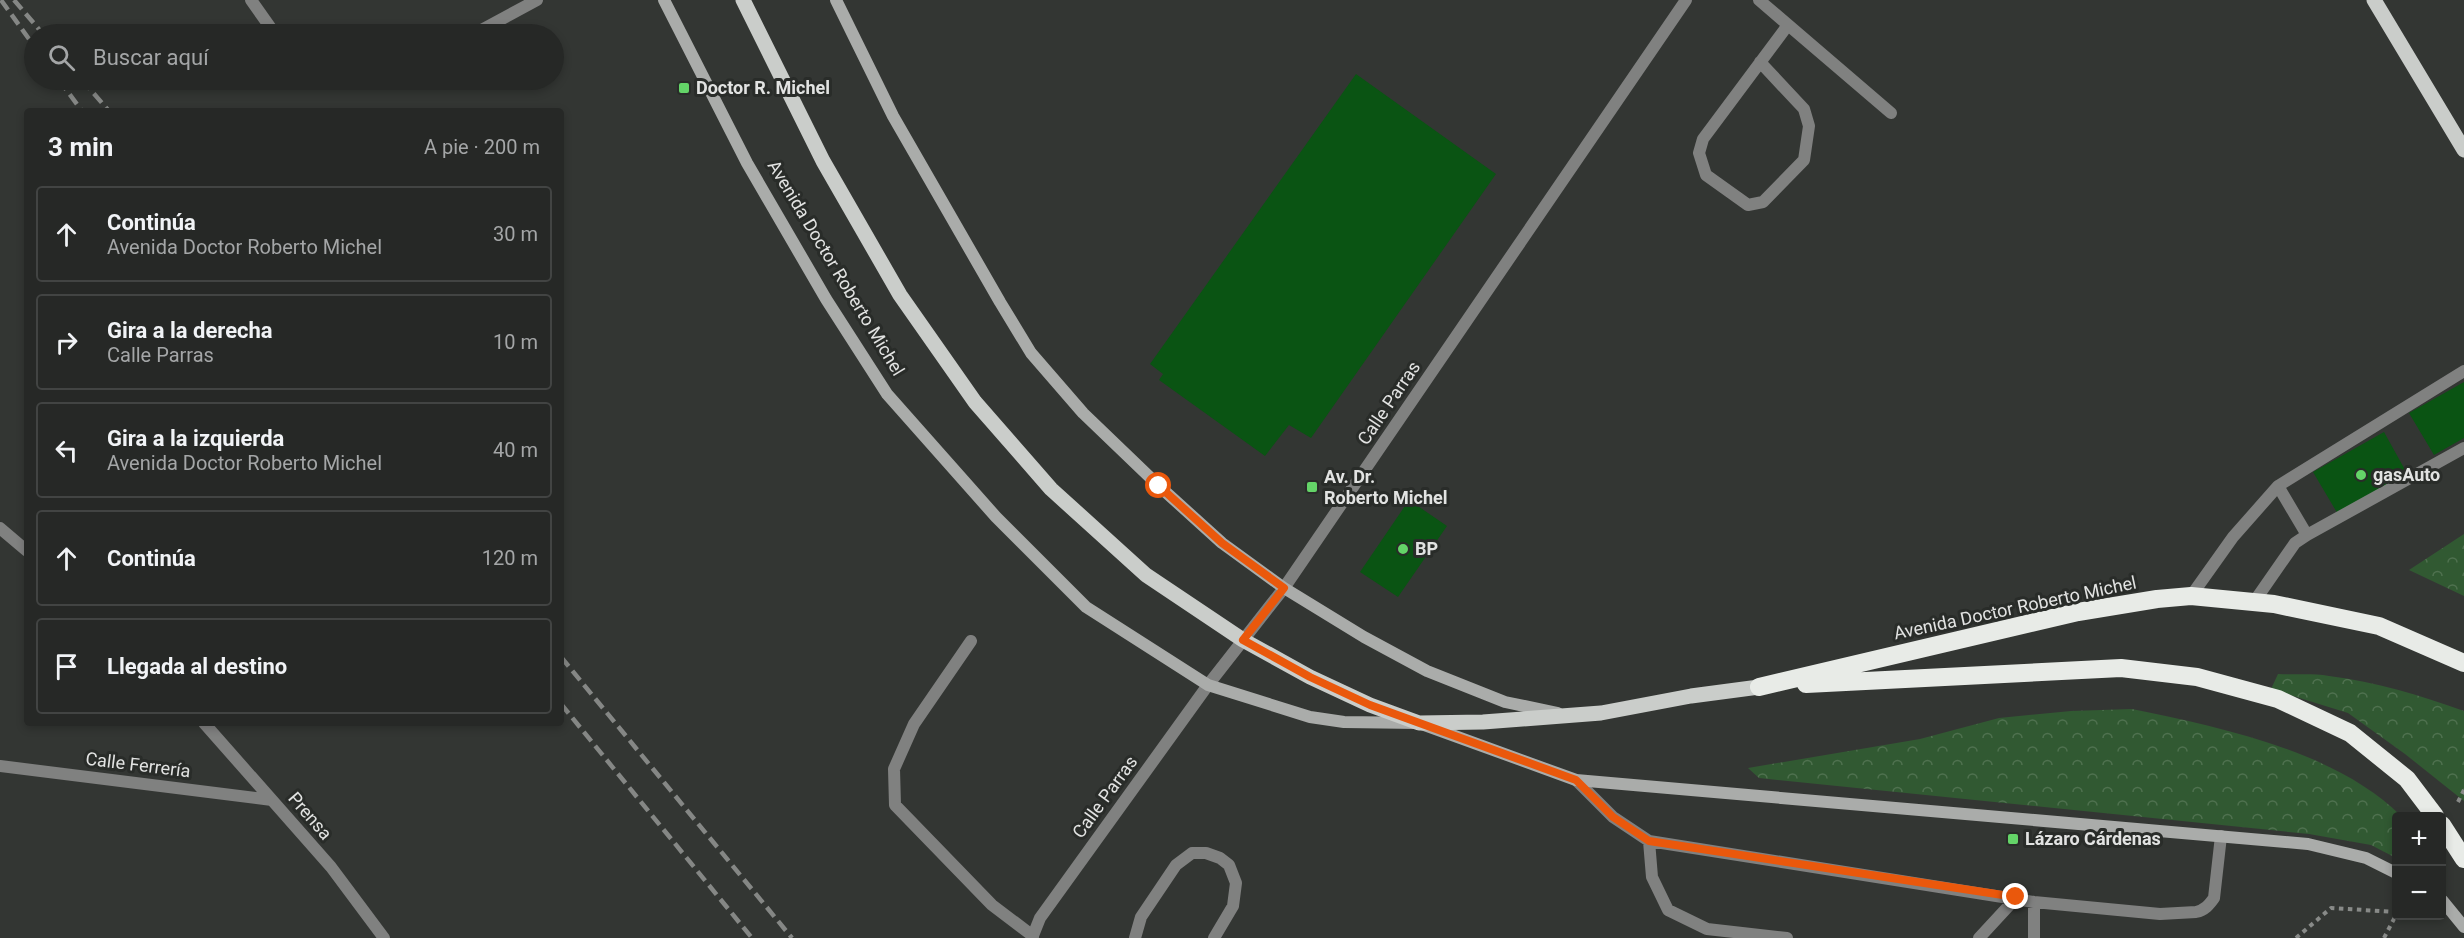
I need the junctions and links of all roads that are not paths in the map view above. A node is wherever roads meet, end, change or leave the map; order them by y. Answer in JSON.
{"nodes":[{"id":1,"x":251,"y":0,"type":"edge"},
{"id":2,"x":537,"y":0,"type":"edge"},
{"id":3,"x":664,"y":0,"type":"edge"},
{"id":4,"x":743,"y":0,"type":"edge"},
{"id":5,"x":836,"y":0,"type":"edge"},
{"id":6,"x":1686,"y":0,"type":"edge"},
{"id":7,"x":1759,"y":0,"type":"edge"},
{"id":8,"x":2374,"y":0,"type":"edge"},
{"id":9,"x":268,"y":24,"type":"edge"},
{"id":10,"x":493,"y":24,"type":"edge"},
{"id":11,"x":1788,"y":25,"type":"junction"},
{"id":12,"x":1761,"y":62,"type":"junction"},
{"id":13,"x":1891,"y":113,"type":"dead end"},
{"id":14,"x":2464,"y":150,"type":"edge"},
{"id":15,"x":2464,"y":371,"type":"edge"},
{"id":16,"x":2464,"y":448,"type":"edge"},
{"id":17,"x":2278,"y":486,"type":"junction"},
{"id":18,"x":0,"y":528,"type":"edge"},
{"id":19,"x":2307,"y":535,"type":"junction"},
{"id":20,"x":24,"y":548,"type":"edge"},
{"id":21,"x":1284,"y":588,"type":"junction"},
{"id":22,"x":2191,"y":596,"type":"junction"},
{"id":23,"x":2254,"y":602,"type":"junction"},
{"id":24,"x":1243,"y":640,"type":"junction"},
{"id":25,"x":971,"y":641,"type":"dead end"},
{"id":26,"x":2464,"y":663,"type":"edge"},
{"id":27,"x":1208,"y":686,"type":"junction"},
{"id":28,"x":1759,"y":687,"type":"junction"},
{"id":29,"x":1571,"y":715,"type":"junction"},
{"id":30,"x":1419,"y":723,"type":"junction"},
{"id":31,"x":207,"y":726,"type":"edge"},
{"id":32,"x":0,"y":766,"type":"edge"},
{"id":33,"x":1576,"y":780,"type":"junction"},
{"id":34,"x":272,"y":800,"type":"junction"},
{"id":35,"x":2432,"y":812,"type":"edge"},
{"id":36,"x":2446,"y":831,"type":"edge"},
{"id":37,"x":2222,"y":836,"type":"junction"},
{"id":38,"x":1649,"y":841,"type":"junction"},
{"id":39,"x":2464,"y":859,"type":"edge"},
{"id":40,"x":2392,"y":871,"type":"edge"},
{"id":41,"x":2016,"y":897,"type":"junction"},
{"id":42,"x":2034,"y":902,"type":"junction"},
{"id":43,"x":2446,"y":905,"type":"edge"},
{"id":44,"x":2464,"y":927,"type":"edge"},
{"id":45,"x":1032,"y":937,"type":"edge"},
{"id":46,"x":384,"y":938,"type":"edge"},
{"id":47,"x":1135,"y":938,"type":"edge"},
{"id":48,"x":1214,"y":938,"type":"edge"},
{"id":49,"x":1787,"y":938,"type":"edge"},
{"id":50,"x":1979,"y":938,"type":"edge"},
{"id":51,"x":2034,"y":938,"type":"edge"}],
"edges":[{"from":1,"to":9,"type":"street"},
{"from":2,"to":10,"type":"street"},
{"from":3,"to":27,"type":"main road","name":"Avenida Doctor Roberto Michel"},
{"from":4,"to":24,"type":"main road","name":"Avenida Doctor Roberto Michel"},
{"from":5,"to":21,"type":"main road","name":"Avenida Doctor Roberto Michel"},
{"from":6,"to":21,"type":"street","name":"Calle Parras"},
{"from":7,"to":11,"type":"street"},
{"from":8,"to":14,"type":"main road"},
{"from":11,"to":12,"type":"street"},
{"from":11,"to":13,"type":"street"},
{"from":12,"to":12,"type":"street"},
{"from":15,"to":17,"type":"street"},
{"from":16,"to":19,"type":"street"},
{"from":17,"to":19,"type":"street"},
{"from":17,"to":22,"type":"street"},
{"from":18,"to":20,"type":"street"},
{"from":19,"to":23,"type":"street"},
{"from":21,"to":24,"type":"street","name":"Calle Parras"},
{"from":21,"to":29,"type":"main road","name":"Avenida Doctor Roberto Michel"},
{"from":22,"to":23,"type":"highway","name":"Avenida Doctor Roberto Michel"},
{"from":22,"to":28,"type":"highway","name":"Avenida Doctor Roberto Michel"},
{"from":23,"to":26,"type":"highway","name":"Avenida Doctor Roberto Michel"},
{"from":24,"to":27,"type":"street","name":"Calle Parras"},
{"from":24,"to":30,"type":"main road","name":"Avenida Doctor Roberto Michel"},
{"from":25,"to":45,"type":"street"},
{"from":27,"to":30,"type":"main road","name":"Avenida Doctor Roberto Michel"},
{"from":27,"to":45,"type":"street","name":"Calle Parras"},
{"from":28,"to":29,"type":"main road","name":"Avenida Doctor Roberto Michel"},
{"from":28,"to":35,"type":"highway"},
{"from":29,"to":30,"type":"main road","name":"Avenida Doctor Roberto Michel"},
{"from":30,"to":33,"type":"main road"},
{"from":31,"to":34,"type":"street","name":"Prensa"},
{"from":32,"to":34,"type":"street","name":"Calle Ferrería"},
{"from":33,"to":37,"type":"main road"},
{"from":33,"to":38,"type":"street"},
{"from":34,"to":46,"type":"street","name":"Prensa"},
{"from":36,"to":39,"type":"highway"},
{"from":37,"to":40,"type":"main road"},
{"from":37,"to":42,"type":"street"},
{"from":38,"to":41,"type":"street"},
{"from":38,"to":49,"type":"street"},
{"from":41,"to":42,"type":"street"},
{"from":41,"to":50,"type":"street"},
{"from":42,"to":51,"type":"street"},
{"from":43,"to":44,"type":"main road"},
{"from":47,"to":48,"type":"street"}]}
